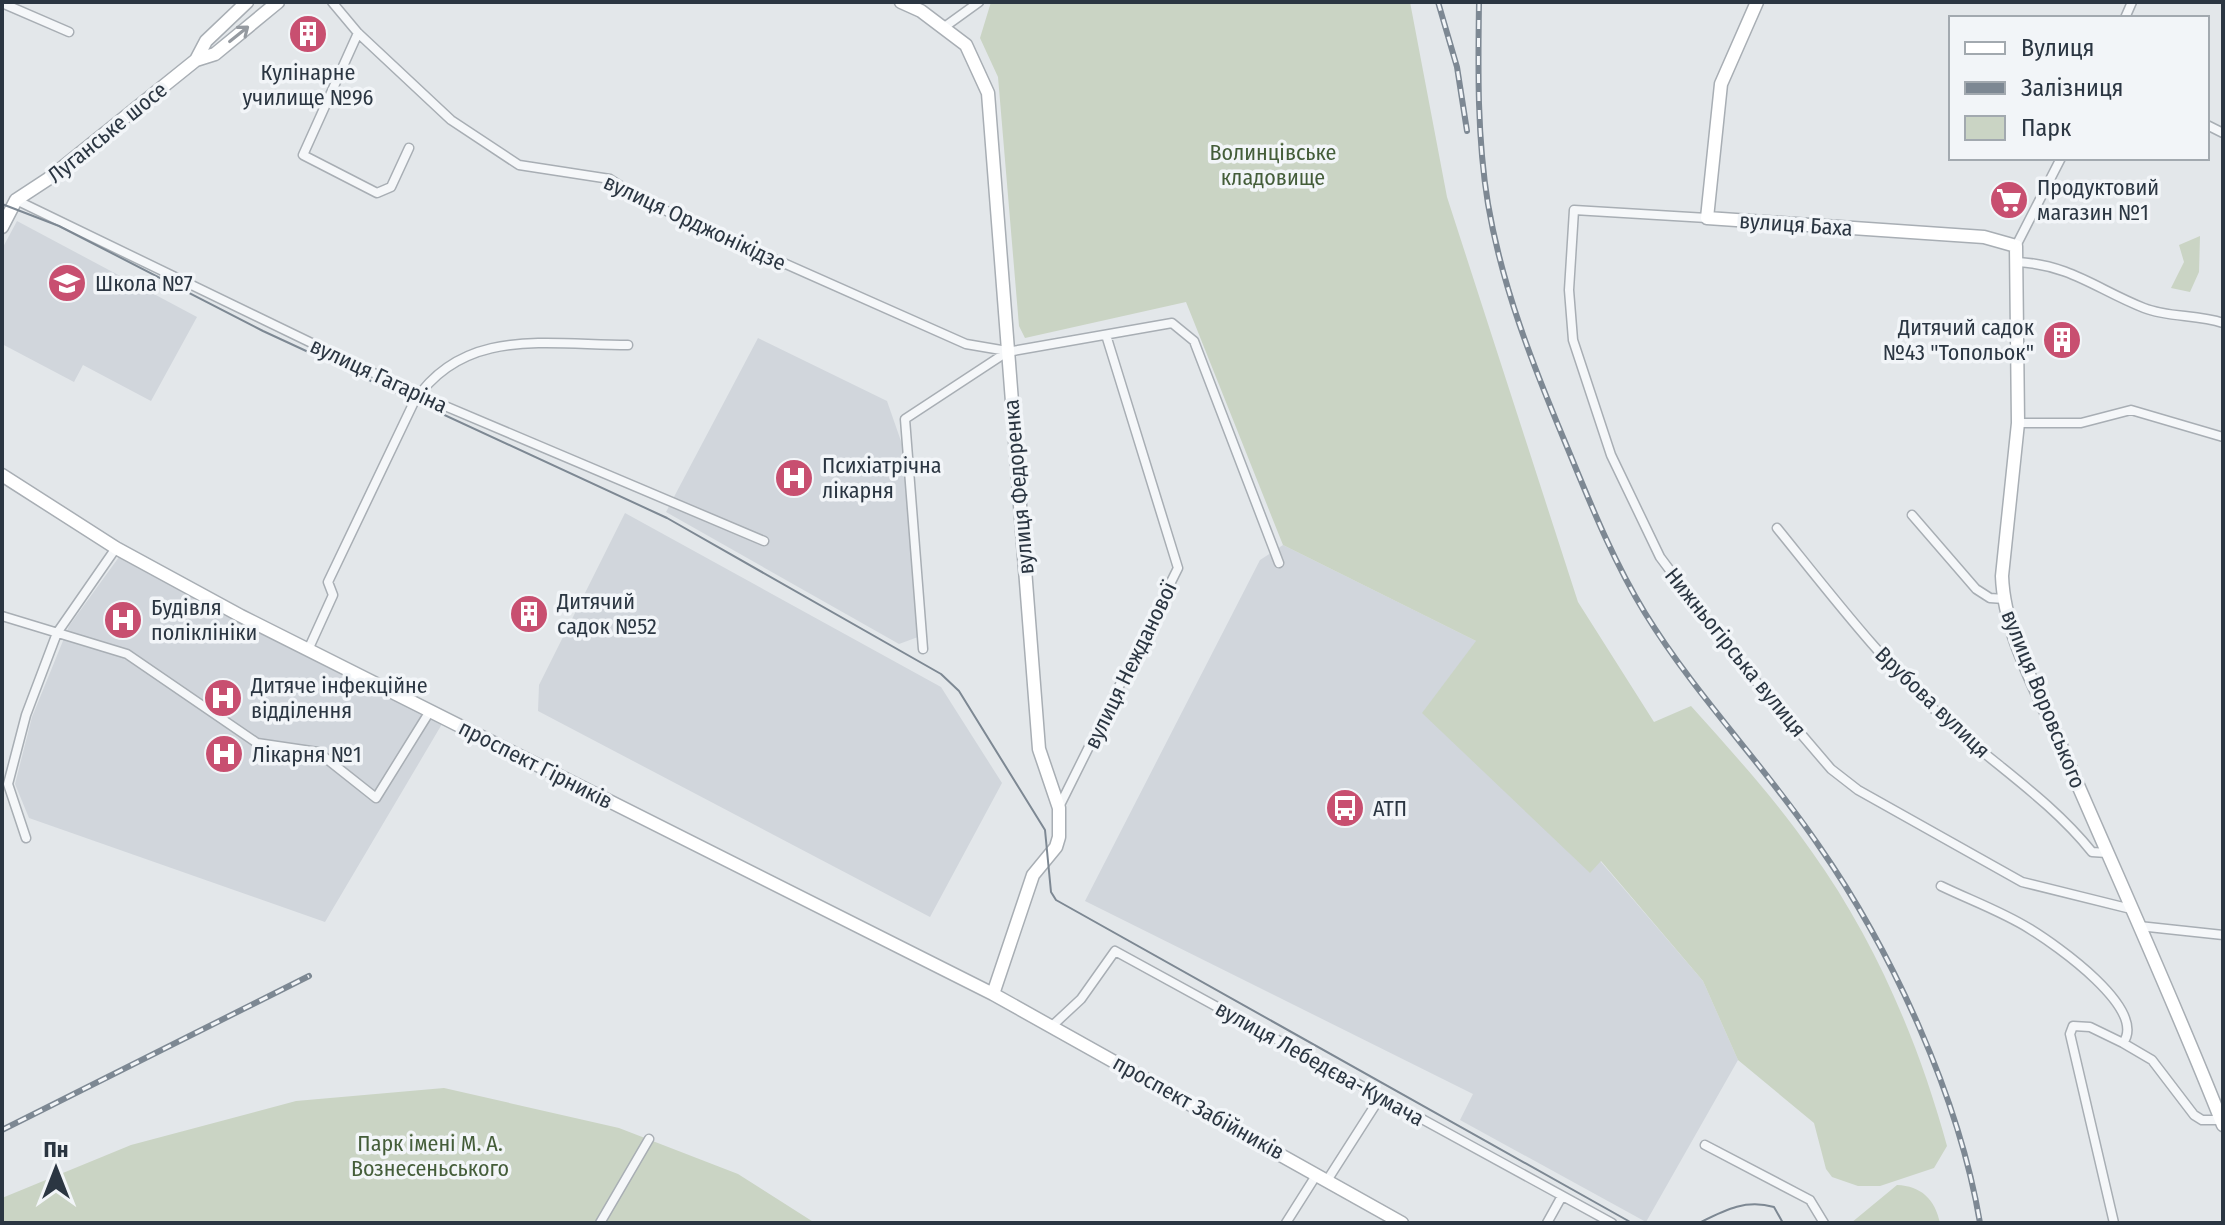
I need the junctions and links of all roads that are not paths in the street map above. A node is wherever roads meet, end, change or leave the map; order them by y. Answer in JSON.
{"nodes":[{"id":1,"x":247,"y":2,"type":"edge"},
{"id":2,"x":278,"y":2,"type":"edge"},
{"id":3,"x":332,"y":2,"type":"edge"},
{"id":4,"x":901,"y":2,"type":"edge"},
{"id":5,"x":979,"y":2,"type":"edge"},
{"id":6,"x":1757,"y":2,"type":"edge"},
{"id":7,"x":2,"y":3,"type":"edge"},
{"id":8,"x":943,"y":28,"type":"junction"},
{"id":9,"x":69,"y":32,"type":"dead end"},
{"id":10,"x":358,"y":33,"type":"junction"},
{"id":11,"x":196,"y":60,"type":"junction"},
{"id":12,"x":409,"y":148,"type":"dead end"},
{"id":13,"x":2060,"y":160,"type":"edge"},
{"id":14,"x":2,"y":193,"type":"edge"},
{"id":15,"x":16,"y":200,"type":"junction"},
{"id":16,"x":1574,"y":210,"type":"joint"},
{"id":17,"x":1707,"y":218,"type":"junction"},
{"id":18,"x":2,"y":227,"type":"edge"},
{"id":19,"x":2016,"y":246,"type":"junction"},
{"id":20,"x":2018,"y":262,"type":"junction"},
{"id":21,"x":2223,"y":323,"type":"edge"},
{"id":22,"x":1106,"y":335,"type":"junction"},
{"id":23,"x":628,"y":345,"type":"dead end"},
{"id":24,"x":1007,"y":352,"type":"junction"},
{"id":25,"x":419,"y":395,"type":"junction"},
{"id":26,"x":2018,"y":423,"type":"junction"},
{"id":27,"x":2223,"y":437,"type":"edge"},
{"id":28,"x":2,"y":475,"type":"edge"},
{"id":29,"x":1912,"y":515,"type":"dead end"},
{"id":30,"x":1777,"y":528,"type":"dead end"},
{"id":31,"x":764,"y":541,"type":"dead end"},
{"id":32,"x":116,"y":548,"type":"junction"},
{"id":33,"x":1279,"y":563,"type":"dead end"},
{"id":34,"x":2004,"y":599,"type":"junction"},
{"id":35,"x":2,"y":616,"type":"edge"},
{"id":36,"x":57,"y":633,"type":"junction"},
{"id":37,"x":923,"y":649,"type":"dead end"},
{"id":38,"x":308,"y":650,"type":"junction"},
{"id":39,"x":430,"y":711,"type":"junction"},
{"id":40,"x":5,"y":784,"type":"edge"},
{"id":41,"x":1059,"y":808,"type":"junction"},
{"id":42,"x":26,"y":838,"type":"dead end"},
{"id":43,"x":2107,"y":853,"type":"junction"},
{"id":44,"x":1941,"y":886,"type":"dead end"},
{"id":45,"x":2131,"y":909,"type":"junction"},
{"id":46,"x":2139,"y":926,"type":"junction"},
{"id":47,"x":2223,"y":935,"type":"edge"},
{"id":48,"x":993,"y":994,"type":"junction"},
{"id":49,"x":1052,"y":1026,"type":"junction"},
{"id":50,"x":2123,"y":1043,"type":"junction"},
{"id":51,"x":1381,"y":1096,"type":"junction"},
{"id":52,"x":2222,"y":1122,"type":"edge"},
{"id":53,"x":649,"y":1139,"type":"dead end"},
{"id":54,"x":1705,"y":1145,"type":"dead end"},
{"id":55,"x":1323,"y":1176,"type":"junction"},
{"id":56,"x":1562,"y":1196,"type":"junction"},
{"id":57,"x":600,"y":1223,"type":"edge"},
{"id":58,"x":1286,"y":1223,"type":"edge"},
{"id":59,"x":1402,"y":1223,"type":"edge"},
{"id":60,"x":1547,"y":1223,"type":"edge"},
{"id":61,"x":1612,"y":1223,"type":"edge"},
{"id":62,"x":1824,"y":1223,"type":"edge"},
{"id":63,"x":2114,"y":1223,"type":"edge"}],
"edges":[{"from":1,"to":11,"type":"street","name":"Луганське шосе"},
{"from":11,"to":2,"type":"street","name":"Луганське шосе","one_way":true},
{"from":3,"to":10,"type":"street","name":"вулиця Орджонікідзе"},
{"from":4,"to":8,"type":"street","name":"вулиця Федоренка"},
{"from":5,"to":8,"type":"street"},
{"from":6,"to":17,"type":"street"},
{"from":7,"to":9,"type":"street"},
{"from":8,"to":24,"type":"street","name":"вулиця Федоренка"},
{"from":10,"to":12,"type":"street"},
{"from":10,"to":24,"type":"street","name":"вулиця Орджонікідзе"},
{"from":11,"to":15,"type":"street","name":"Луганське шосе"},
{"from":13,"to":19,"type":"street"},
{"from":14,"to":15,"type":"street","name":"вулиця Гагаріна"},
{"from":15,"to":18,"type":"street"},
{"from":15,"to":25,"type":"street","name":"вулиця Гагаріна"},
{"from":16,"to":17,"type":"street","name":"вулиця Баха"},
{"from":16,"to":45,"type":"street","name":"Нижньогірська вулиця"},
{"from":17,"to":19,"type":"street","name":"вулиця Баха"},
{"from":19,"to":20,"type":"street","name":"вулиця Воровського"},
{"from":20,"to":21,"type":"street"},
{"from":20,"to":26,"type":"street","name":"вулиця Воровського"},
{"from":22,"to":24,"type":"street"},
{"from":22,"to":33,"type":"street"},
{"from":22,"to":41,"type":"street","name":"вулиця Нежданової"},
{"from":23,"to":25,"type":"street"},
{"from":24,"to":37,"type":"street"},
{"from":24,"to":41,"type":"street","name":"вулиця Федоренка"},
{"from":25,"to":31,"type":"street","name":"вулиця Гагаріна"},
{"from":25,"to":38,"type":"street"},
{"from":26,"to":27,"type":"street"},
{"from":26,"to":34,"type":"street","name":"вулиця Воровського"},
{"from":28,"to":32,"type":"street","name":"проспект Гірників"},
{"from":29,"to":34,"type":"street"},
{"from":30,"to":43,"type":"street","name":"Врубова вулиця"},
{"from":32,"to":36,"type":"street"},
{"from":32,"to":38,"type":"street","name":"проспект Гірників"},
{"from":34,"to":43,"type":"street","name":"вулиця Воровського"},
{"from":35,"to":36,"type":"street"},
{"from":36,"to":39,"type":"street"},
{"from":36,"to":40,"type":"street"},
{"from":38,"to":39,"type":"street","name":"проспект Гірників"},
{"from":39,"to":48,"type":"street","name":"проспект Гірників"},
{"from":40,"to":42,"type":"street"},
{"from":41,"to":48,"type":"street","name":"вулиця Федоренка"},
{"from":43,"to":45,"type":"street","name":"вулиця Воровського"},
{"from":44,"to":50,"type":"street"},
{"from":45,"to":46,"type":"street","name":"вулиця Воровського"},
{"from":46,"to":47,"type":"street"},
{"from":46,"to":52,"type":"street","name":"вулиця Воровського"},
{"from":48,"to":49,"type":"street","name":"проспект Забійників"},
{"from":49,"to":51,"type":"street","name":"вулиця Лебедєва-Кумача"},
{"from":49,"to":55,"type":"street","name":"проспект Забійників"},
{"from":50,"to":52,"type":"street"},
{"from":50,"to":63,"type":"street"},
{"from":51,"to":55,"type":"street"},
{"from":51,"to":56,"type":"street","name":"вулиця Лебедєва-Кумача"},
{"from":53,"to":57,"type":"street"},
{"from":54,"to":62,"type":"street"},
{"from":55,"to":58,"type":"street"},
{"from":55,"to":59,"type":"street","name":"проспект Забійників"},
{"from":56,"to":60,"type":"street"},
{"from":56,"to":61,"type":"street","name":"вулиця Лебедєва-Кумача"}]}
